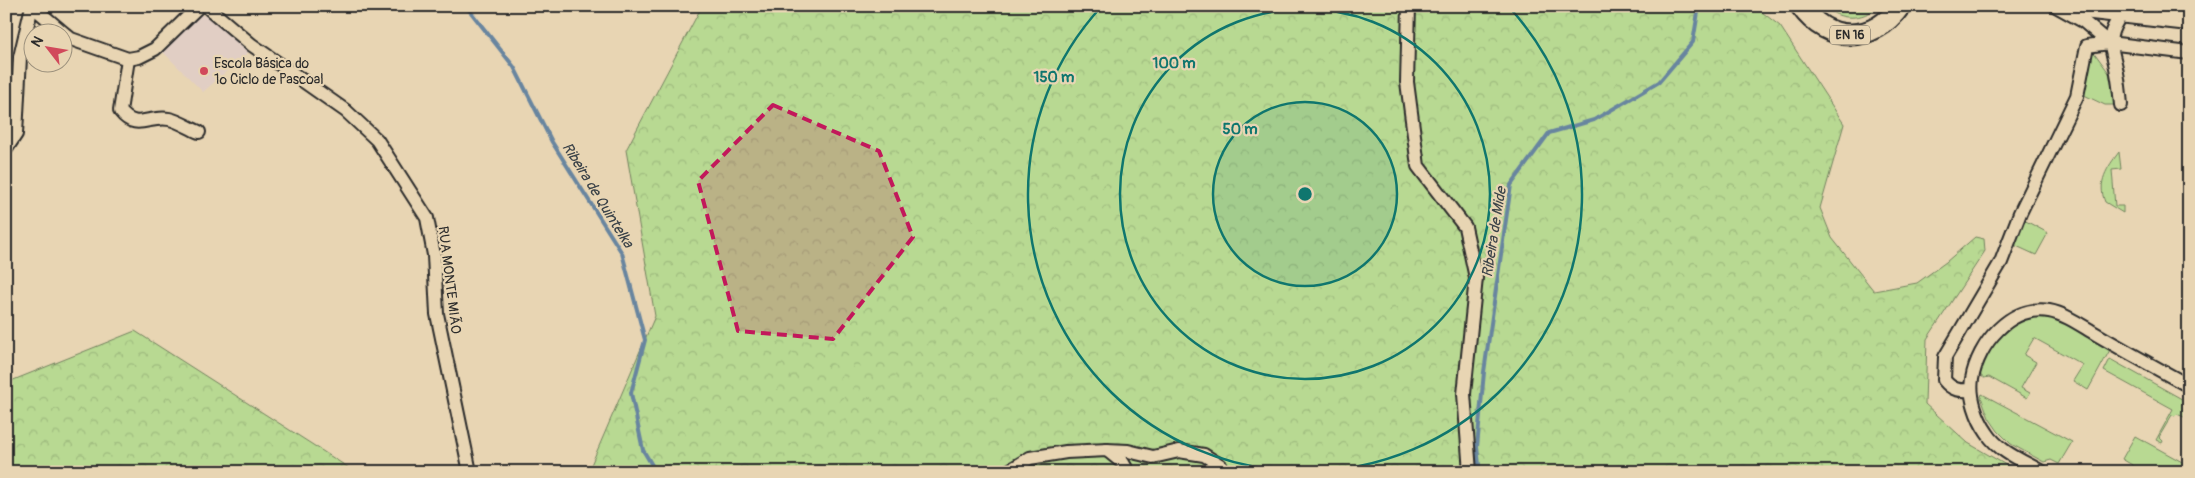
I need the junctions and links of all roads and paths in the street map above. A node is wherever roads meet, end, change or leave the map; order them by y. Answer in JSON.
{"nodes":[{"id":1,"x":32,"y":6,"type":"edge"},
{"id":2,"x":199,"y":6,"type":"edge"},
{"id":3,"x":206,"y":6,"type":"edge"},
{"id":4,"x":1409,"y":6,"type":"edge"},
{"id":5,"x":1802,"y":6,"type":"edge"},
{"id":6,"x":2056,"y":6,"type":"edge"},
{"id":7,"x":2066,"y":6,"type":"edge"},
{"id":8,"x":1902,"y":7,"type":"edge"},
{"id":9,"x":2122,"y":13,"type":"junction"},
{"id":10,"x":2189,"y":20,"type":"edge"},
{"id":11,"x":2109,"y":43,"type":"junction"},
{"id":12,"x":2189,"y":53,"type":"edge"},
{"id":13,"x":128,"y":59,"type":"junction"},
{"id":14,"x":2121,"y":105,"type":"dead end"},
{"id":15,"x":199,"y":132,"type":"dead end"},
{"id":16,"x":6,"y":149,"type":"edge"},
{"id":17,"x":2189,"y":386,"type":"edge"},
{"id":18,"x":1971,"y":390,"type":"junction"},
{"id":19,"x":1108,"y":450,"type":"junction"},
{"id":20,"x":470,"y":472,"type":"edge"},
{"id":21,"x":1007,"y":472,"type":"edge"},
{"id":22,"x":1128,"y":472,"type":"edge"},
{"id":23,"x":1222,"y":472,"type":"edge"},
{"id":24,"x":1470,"y":472,"type":"edge"},
{"id":25,"x":2042,"y":472,"type":"edge"}],
"edges":[{"from":1,"to":13,"type":"street"},
{"from":1,"to":16,"type":"street"},
{"from":2,"to":13,"type":"street"},
{"from":3,"to":20,"type":"street","name":"RUA MONTE MIÃO"},
{"from":4,"to":24,"type":"street"},
{"from":5,"to":8,"type":"main road","number":"EN 16"},
{"from":6,"to":11,"type":"street"},
{"from":7,"to":9,"type":"main road"},
{"from":9,"to":10,"type":"main road"},
{"from":9,"to":11,"type":"street"},
{"from":11,"to":12,"type":"street"},
{"from":11,"to":14,"type":"street"},
{"from":11,"to":18,"type":"street"},
{"from":13,"to":15,"type":"street"},
{"from":17,"to":18,"type":"street"},
{"from":18,"to":25,"type":"street"},
{"from":19,"to":21,"type":"street"},
{"from":19,"to":22,"type":"street"},
{"from":19,"to":23,"type":"street"}]}
